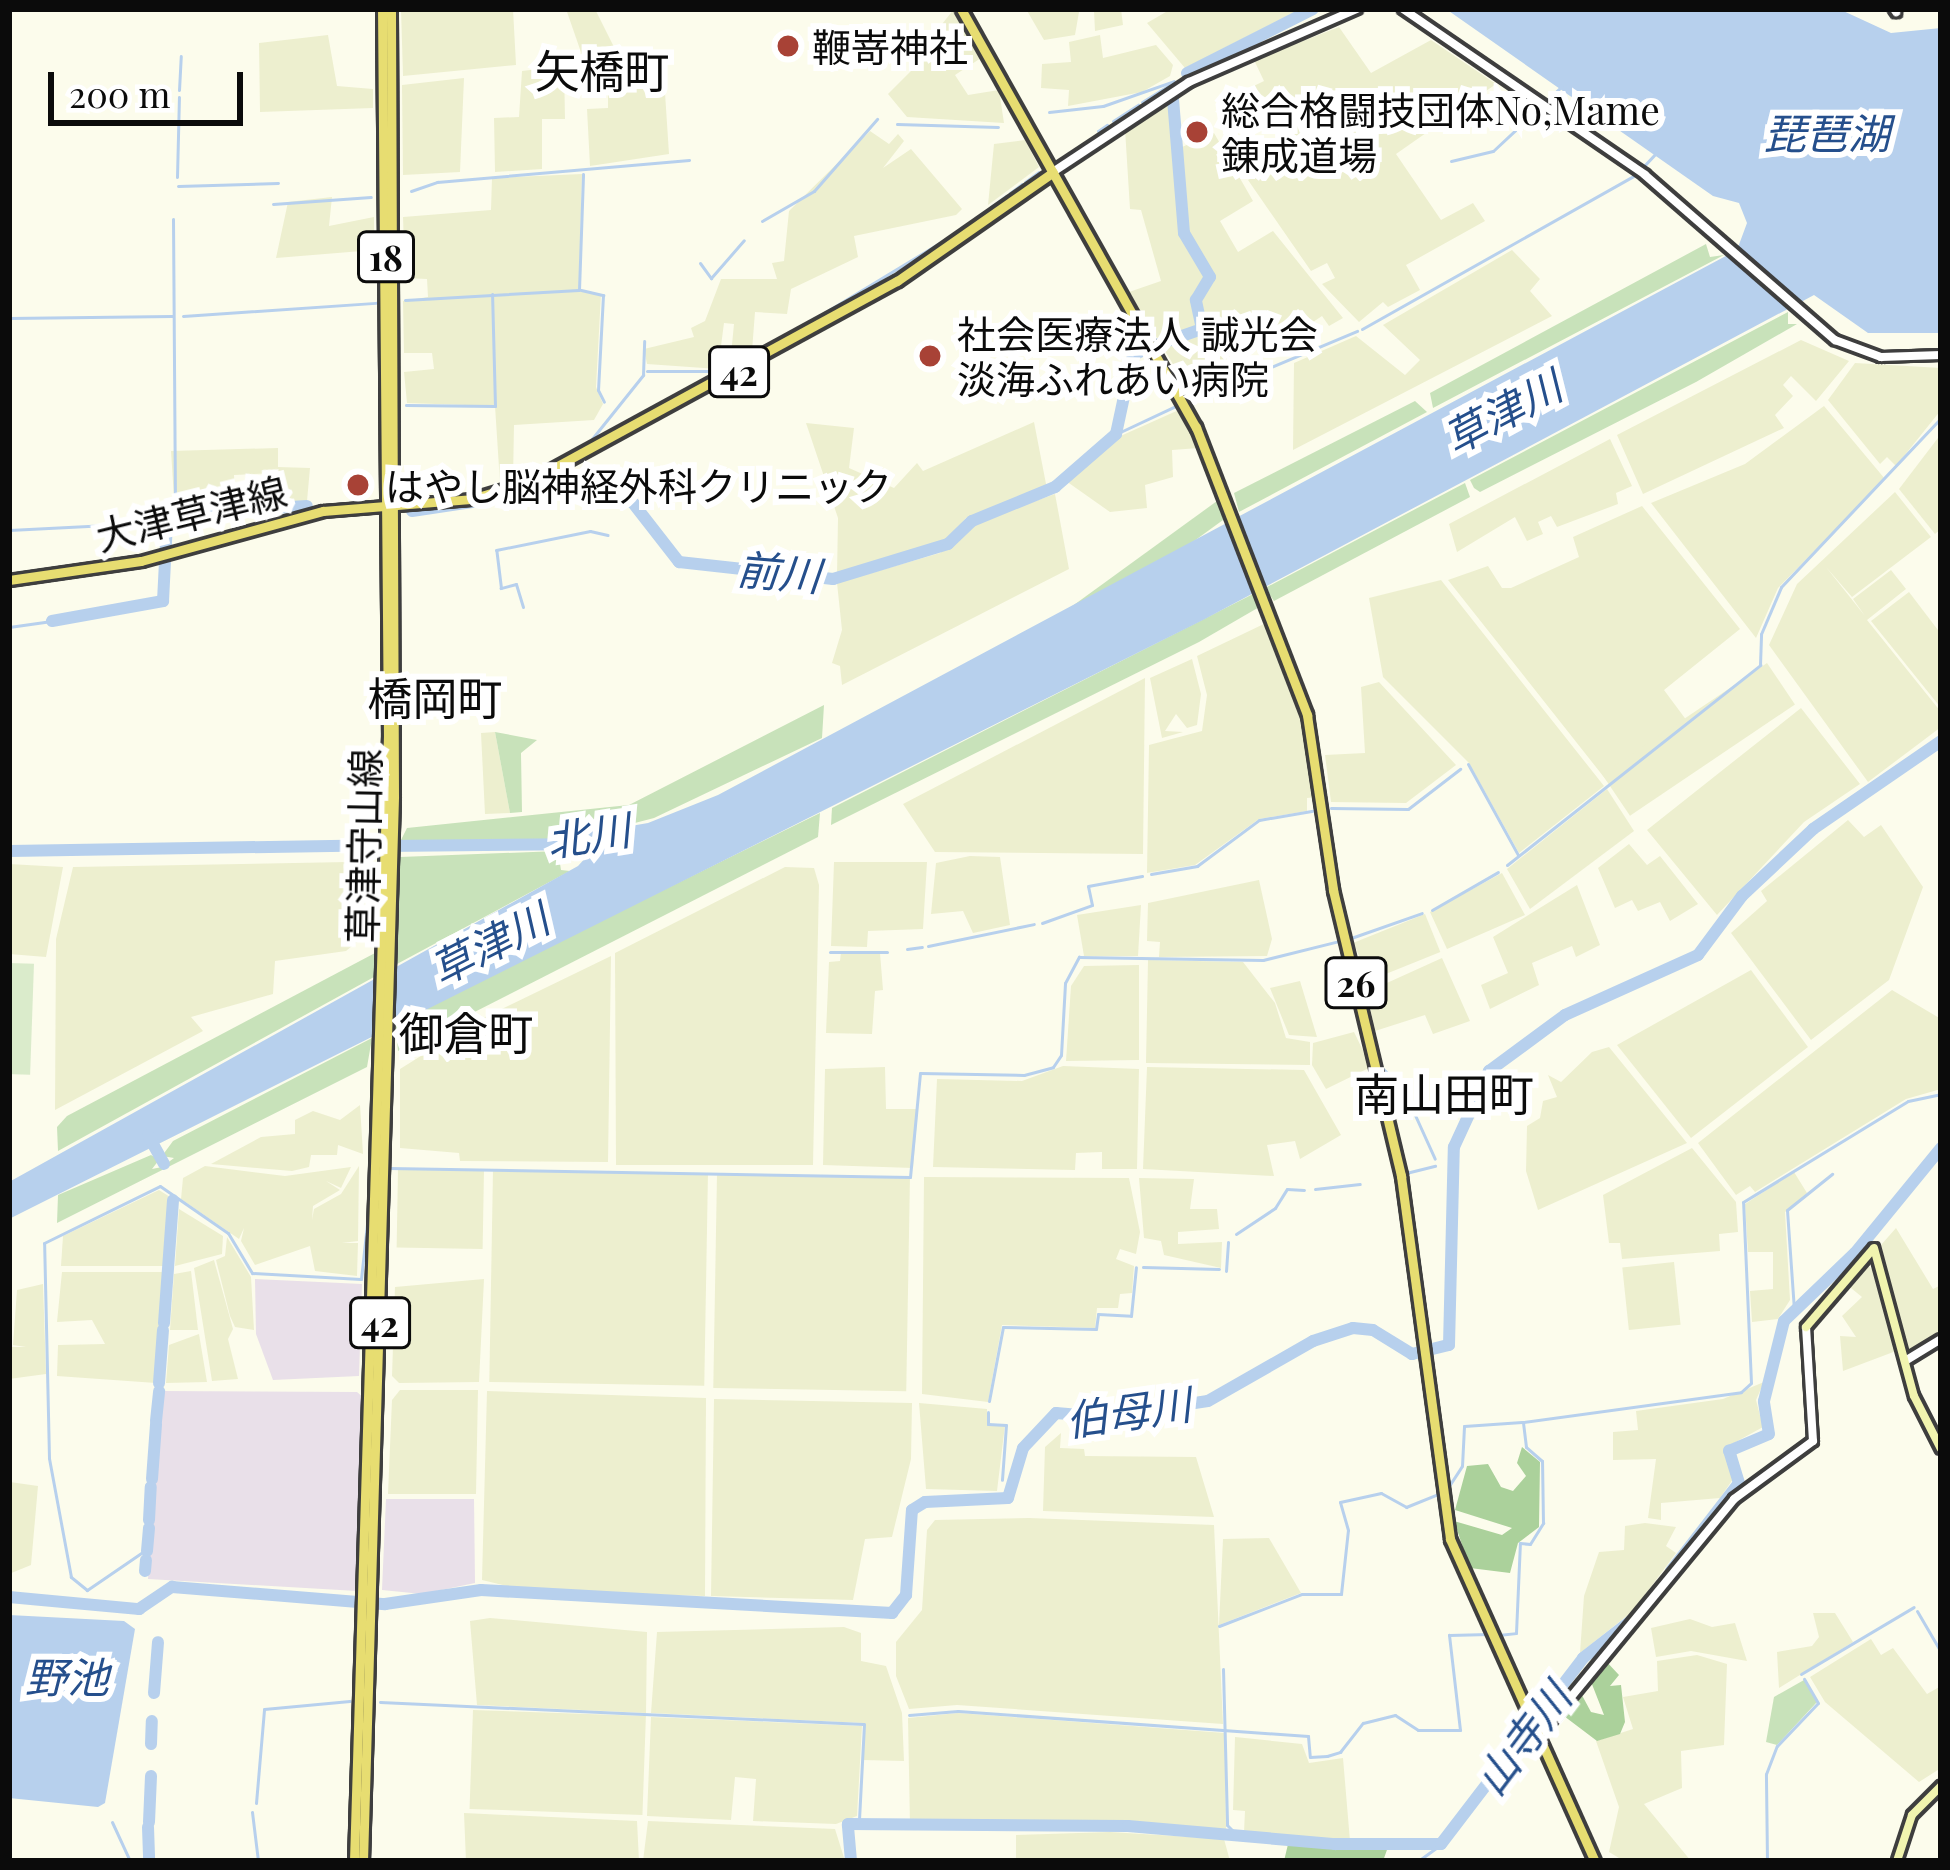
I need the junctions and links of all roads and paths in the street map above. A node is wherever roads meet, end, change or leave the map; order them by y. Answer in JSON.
{"nodes":[{"id":1,"x":382,"y":9,"type":"edge"},
{"id":2,"x":391,"y":9,"type":"edge"},
{"id":3,"x":961,"y":9,"type":"edge"},
{"id":4,"x":1357,"y":9,"type":"edge"},
{"id":5,"x":1402,"y":9,"type":"edge"},
{"id":6,"x":1053,"y":172,"type":"junction"},
{"id":7,"x":1941,"y":355,"type":"edge"},
{"id":8,"x":392,"y":505,"type":"junction"},
{"id":9,"x":9,"y":580,"type":"edge"},
{"id":10,"x":1806,"y":1327,"type":"joint"},
{"id":11,"x":1941,"y":1340,"type":"edge"},
{"id":12,"x":1905,"y":1361,"type":"junction"},
{"id":13,"x":1941,"y":1449,"type":"edge"},
{"id":14,"x":367,"y":1620,"type":"junction"},
{"id":15,"x":1538,"y":1737,"type":"junction"},
{"id":16,"x":1941,"y":1786,"type":"edge"},
{"id":17,"x":354,"y":1861,"type":"edge"},
{"id":18,"x":363,"y":1861,"type":"edge"},
{"id":19,"x":1595,"y":1861,"type":"edge"},
{"id":20,"x":1897,"y":1861,"type":"edge"}],
"edges":[{"from":1,"to":8,"type":"main road","number":"18"},
{"from":2,"to":8,"type":"main road","number":"18"},
{"from":3,"to":6,"type":"main road","number":"26"},
{"from":4,"to":6,"type":"street"},
{"from":5,"to":7,"type":"street"},
{"from":6,"to":8,"type":"main road","number":"42"},
{"from":6,"to":15,"type":"main road","number":"26"},
{"from":8,"to":9,"type":"main road","name":"大津草津線"},
{"from":8,"to":14,"type":"main road","name":"草津守山線","number":"42"},
{"from":10,"to":12,"type":"main road"},
{"from":10,"to":15,"type":"street"},
{"from":11,"to":12,"type":"street"},
{"from":12,"to":13,"type":"main road"},
{"from":14,"to":17,"type":"main road","name":"草津守山線","number":"42"},
{"from":14,"to":18,"type":"main road","name":"草津守山線","number":"42"},
{"from":15,"to":19,"type":"main road","number":"26"},
{"from":16,"to":20,"type":"main road"}]}
